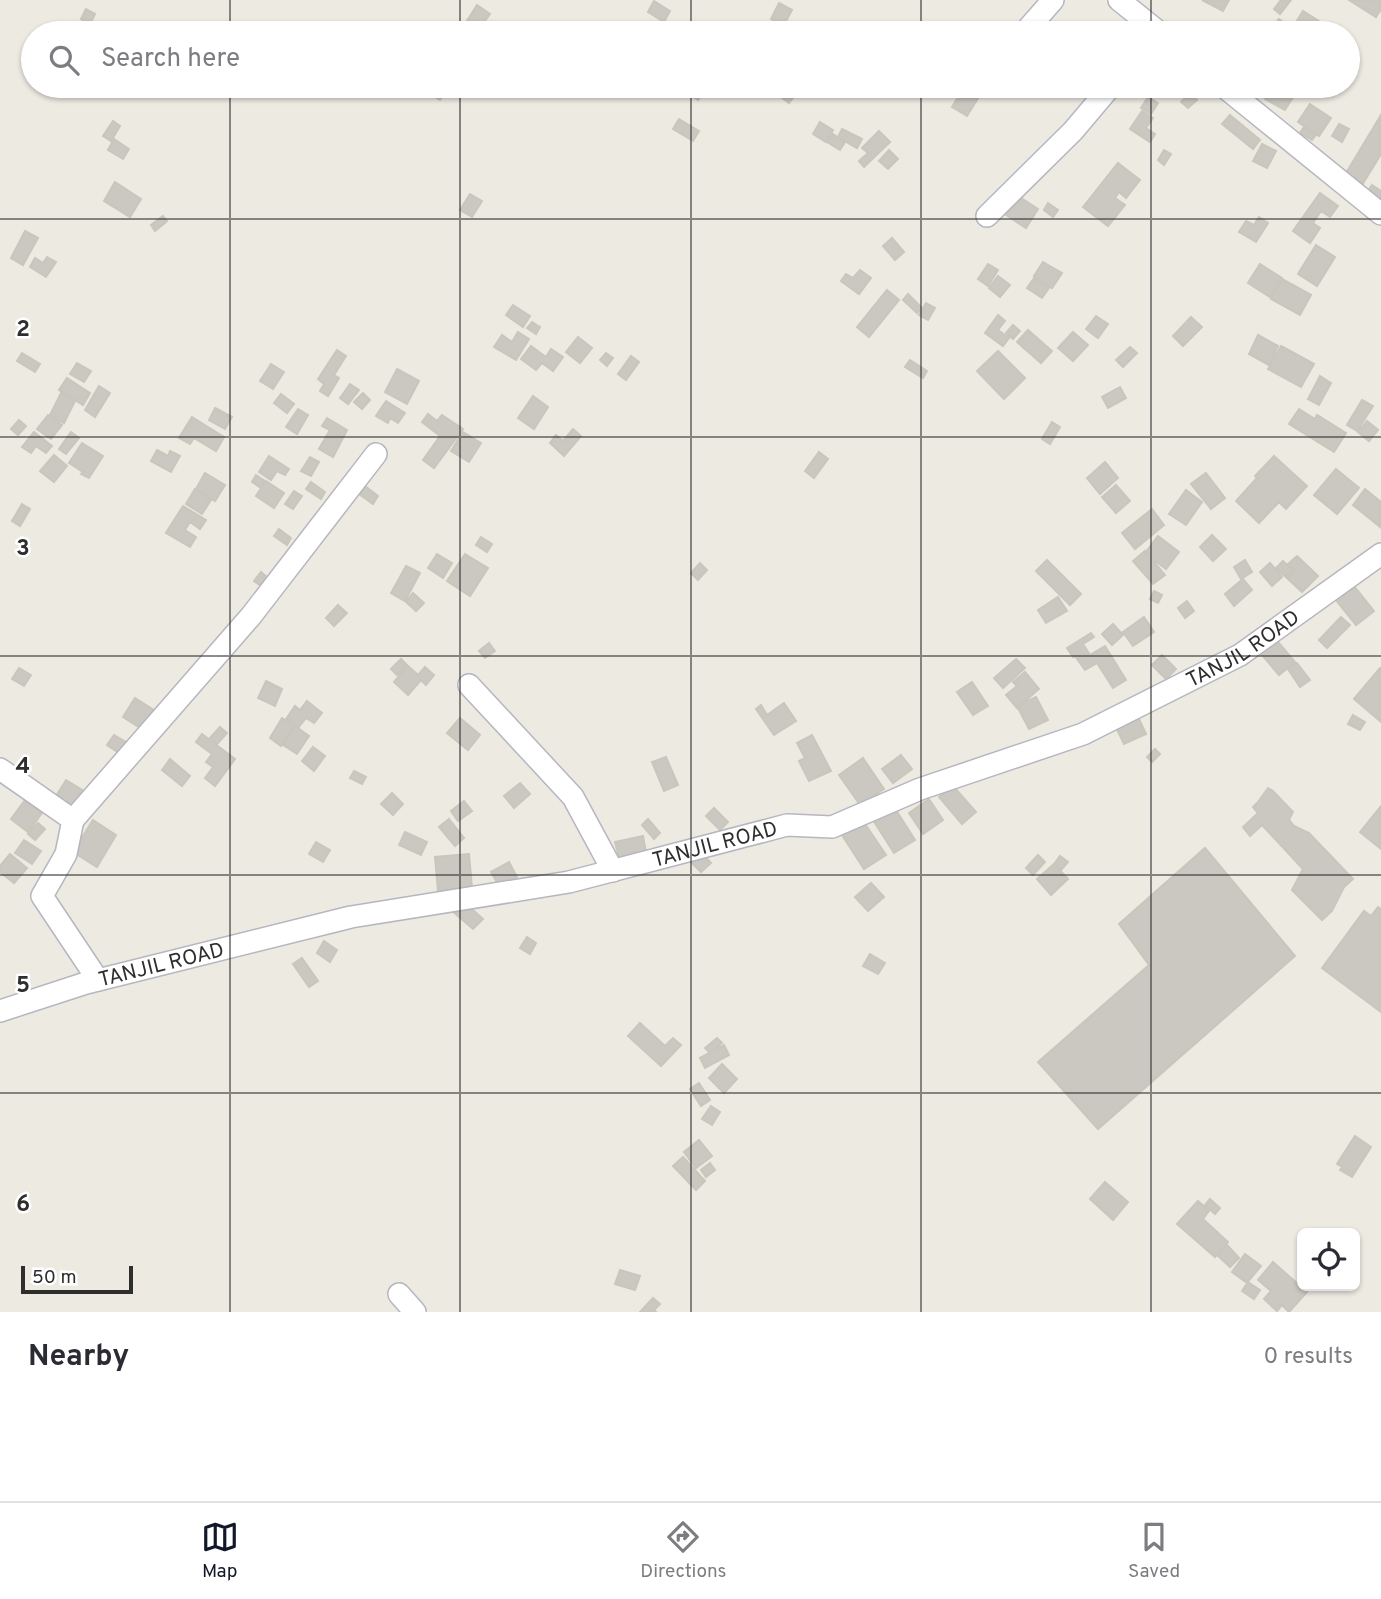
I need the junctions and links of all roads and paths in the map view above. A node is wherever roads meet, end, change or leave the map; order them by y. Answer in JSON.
{"nodes":[{"id":1,"x":1053,"y":0,"type":"edge"},
{"id":2,"x":1119,"y":0,"type":"edge"},
{"id":3,"x":1035,"y":21,"type":"edge"},
{"id":4,"x":1143,"y":21,"type":"edge"},
{"id":5,"x":1101,"y":98,"type":"edge"},
{"id":6,"x":1238,"y":98,"type":"edge"},
{"id":7,"x":1381,"y":214,"type":"edge"},
{"id":8,"x":987,"y":216,"type":"dead end"},
{"id":9,"x":376,"y":454,"type":"dead end"},
{"id":10,"x":1381,"y":554,"type":"edge"},
{"id":11,"x":469,"y":685,"type":"dead end"},
{"id":12,"x":0,"y":769,"type":"edge"},
{"id":13,"x":74,"y":820,"type":"junction"},
{"id":14,"x":613,"y":871,"type":"junction"},
{"id":15,"x":98,"y":980,"type":"junction"},
{"id":16,"x":0,"y":1011,"type":"edge"},
{"id":17,"x":400,"y":1294,"type":"dead end"},
{"id":18,"x":415,"y":1312,"type":"edge"}],
"edges":[{"from":1,"to":3,"type":"street"},
{"from":2,"to":4,"type":"street"},
{"from":5,"to":8,"type":"street"},
{"from":6,"to":7,"type":"street"},
{"from":9,"to":13,"type":"street"},
{"from":10,"to":14,"type":"street","name":"TANJIL ROAD"},
{"from":11,"to":14,"type":"street"},
{"from":12,"to":13,"type":"street"},
{"from":13,"to":15,"type":"street"},
{"from":14,"to":15,"type":"street","name":"TANJIL ROAD"},
{"from":15,"to":16,"type":"street","name":"TANJIL ROAD"},
{"from":17,"to":18,"type":"street"}]}
